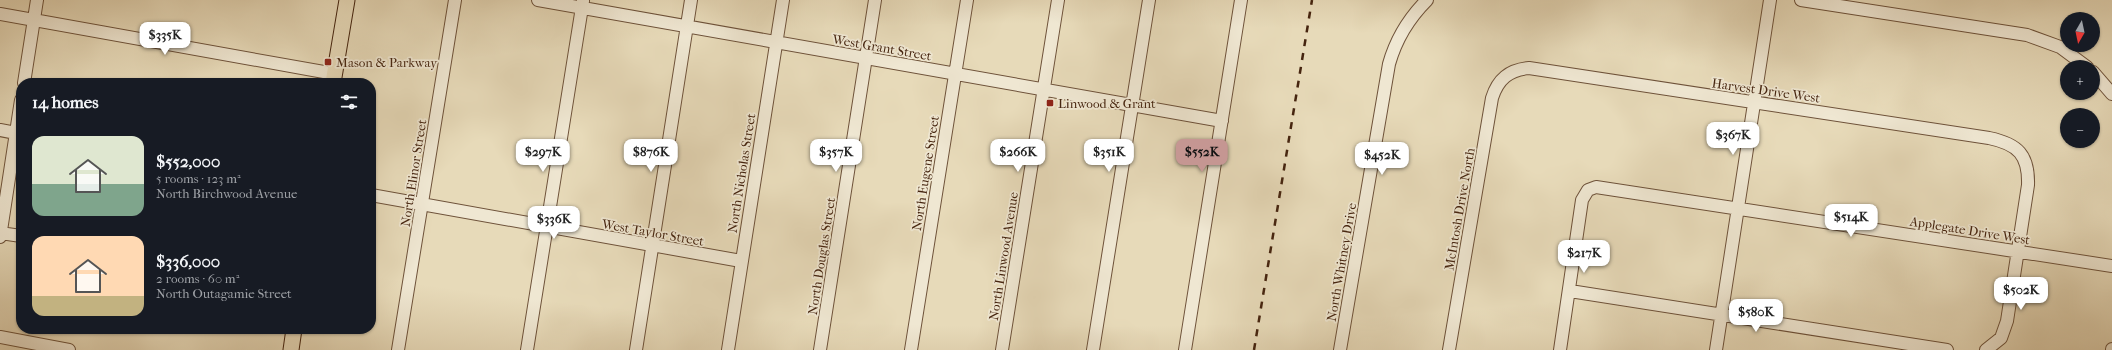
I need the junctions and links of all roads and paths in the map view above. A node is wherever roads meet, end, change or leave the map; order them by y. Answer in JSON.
{"nodes":[{"id":1,"x":37,"y":0,"type":"edge"},
{"id":2,"x":347,"y":0,"type":"edge"},
{"id":3,"x":455,"y":0,"type":"edge"},
{"id":4,"x":538,"y":0,"type":"edge"},
{"id":5,"x":691,"y":0,"type":"edge"},
{"id":6,"x":783,"y":0,"type":"edge"},
{"id":7,"x":875,"y":0,"type":"edge"},
{"id":8,"x":967,"y":0,"type":"edge"},
{"id":9,"x":1058,"y":0,"type":"edge"},
{"id":10,"x":1149,"y":0,"type":"edge"},
{"id":11,"x":1241,"y":0,"type":"edge"},
{"id":12,"x":1427,"y":0,"type":"edge"},
{"id":13,"x":1770,"y":0,"type":"edge"},
{"id":14,"x":1801,"y":0,"type":"edge"},
{"id":15,"x":583,"y":4,"type":"edge"},
{"id":16,"x":0,"y":14,"type":"edge"},
{"id":17,"x":34,"y":20,"type":"junction"},
{"id":18,"x":687,"y":27,"type":"junction"},
{"id":19,"x":776,"y":42,"type":"junction"},
{"id":20,"x":866,"y":59,"type":"junction"},
{"id":21,"x":2078,"y":60,"type":"edge"},
{"id":22,"x":955,"y":74,"type":"junction"},
{"id":23,"x":1504,"y":77,"type":"joint"},
{"id":24,"x":25,"y":78,"type":"edge"},
{"id":25,"x":329,"y":78,"type":"edge"},
{"id":26,"x":334,"y":78,"type":"edge"},
{"id":27,"x":2100,"y":79,"type":"edge"},
{"id":28,"x":1043,"y":90,"type":"junction"},
{"id":29,"x":2111,"y":91,"type":"edge"},
{"id":30,"x":1753,"y":102,"type":"junction"},
{"id":31,"x":1132,"y":106,"type":"junction"},
{"id":32,"x":1222,"y":121,"type":"junction"},
{"id":33,"x":0,"y":130,"type":"edge"},
{"id":34,"x":16,"y":134,"type":"edge"},
{"id":35,"x":16,"y":145,"type":"edge"},
{"id":36,"x":376,"y":196,"type":"edge"},
{"id":37,"x":422,"y":204,"type":"junction"},
{"id":38,"x":1738,"y":208,"type":"junction"},
{"id":39,"x":547,"y":227,"type":"junction"},
{"id":40,"x":0,"y":233,"type":"edge"},
{"id":41,"x":16,"y":235,"type":"edge"},
{"id":42,"x":0,"y":237,"type":"edge"},
{"id":43,"x":652,"y":246,"type":"junction"},
{"id":44,"x":2018,"y":252,"type":"junction"},
{"id":45,"x":742,"y":262,"type":"junction"},
{"id":46,"x":2112,"y":266,"type":"edge"},
{"id":47,"x":1570,"y":291,"type":"junction"},
{"id":48,"x":1722,"y":316,"type":"junction"},
{"id":49,"x":293,"y":334,"type":"edge"},
{"id":50,"x":0,"y":338,"type":"edge"},
{"id":51,"x":69,"y":350,"type":"edge"},
{"id":52,"x":290,"y":350,"type":"edge"},
{"id":53,"x":398,"y":350,"type":"edge"},
{"id":54,"x":527,"y":350,"type":"edge"},
{"id":55,"x":636,"y":350,"type":"edge"},
{"id":56,"x":728,"y":350,"type":"edge"},
{"id":57,"x":820,"y":350,"type":"edge"},
{"id":58,"x":911,"y":350,"type":"edge"},
{"id":59,"x":1002,"y":350,"type":"edge"},
{"id":60,"x":1093,"y":350,"type":"edge"},
{"id":61,"x":1185,"y":350,"type":"edge"},
{"id":62,"x":1340,"y":350,"type":"edge"},
{"id":63,"x":1449,"y":350,"type":"edge"},
{"id":64,"x":1560,"y":350,"type":"edge"},
{"id":65,"x":1716,"y":350,"type":"edge"},
{"id":66,"x":1947,"y":350,"type":"edge"},
{"id":67,"x":1986,"y":350,"type":"edge"}],
"edges":[{"from":1,"to":17,"type":"street"},
{"from":2,"to":26,"type":"main road"},
{"from":3,"to":37,"type":"street","name":"North Elinor Street"},
{"from":4,"to":15,"type":"street","name":"West Grant Street"},
{"from":5,"to":18,"type":"street"},
{"from":6,"to":19,"type":"street","name":"North Nicholas Street"},
{"from":7,"to":20,"type":"street","name":"North Douglas Street"},
{"from":8,"to":22,"type":"street","name":"North Eugene Street"},
{"from":9,"to":28,"type":"street","name":"North Linwood Avenue"},
{"from":10,"to":31,"type":"street"},
{"from":11,"to":32,"type":"street"},
{"from":12,"to":62,"type":"street","name":"North Whitney Drive"},
{"from":13,"to":30,"type":"street"},
{"from":14,"to":21,"type":"street"},
{"from":15,"to":18,"type":"street","name":"West Grant Street"},
{"from":15,"to":39,"type":"street"},
{"from":16,"to":17,"type":"street"},
{"from":17,"to":24,"type":"street"},
{"from":17,"to":25,"type":"street"},
{"from":18,"to":19,"type":"street","name":"West Grant Street"},
{"from":18,"to":43,"type":"street"},
{"from":19,"to":20,"type":"street","name":"West Grant Street"},
{"from":19,"to":45,"type":"street","name":"North Nicholas Street"},
{"from":20,"to":22,"type":"street","name":"West Grant Street"},
{"from":20,"to":57,"type":"street","name":"North Douglas Street"},
{"from":22,"to":28,"type":"street","name":"West Grant Street"},
{"from":22,"to":58,"type":"street","name":"North Eugene Street"},
{"from":23,"to":30,"type":"street","name":"Harvest Drive West"},
{"from":23,"to":63,"type":"street","name":"McIntosh Drive North"},
{"from":27,"to":29,"type":"street"},
{"from":28,"to":31,"type":"street","name":"West Grant Street"},
{"from":28,"to":59,"type":"street","name":"North Linwood Avenue"},
{"from":30,"to":38,"type":"street"},
{"from":30,"to":44,"type":"street","name":"Harvest Drive West"},
{"from":31,"to":32,"type":"street","name":"West Grant Street"},
{"from":31,"to":60,"type":"street"},
{"from":32,"to":61,"type":"street"},
{"from":33,"to":34,"type":"street"},
{"from":35,"to":40,"type":"street"},
{"from":36,"to":37,"type":"street","name":"West Taylor Street"},
{"from":37,"to":39,"type":"street","name":"West Taylor Street"},
{"from":37,"to":53,"type":"street","name":"North Elinor Street"},
{"from":38,"to":44,"type":"street","name":"Applegate Drive West"},
{"from":38,"to":47,"type":"street","name":"Applegate Drive West"},
{"from":38,"to":48,"type":"street"},
{"from":39,"to":43,"type":"street","name":"West Taylor Street"},
{"from":39,"to":54,"type":"street"},
{"from":40,"to":41,"type":"street"},
{"from":40,"to":42,"type":"street"},
{"from":43,"to":45,"type":"street","name":"West Taylor Street"},
{"from":43,"to":55,"type":"street"},
{"from":44,"to":46,"type":"street","name":"Applegate Drive West"},
{"from":44,"to":67,"type":"street"},
{"from":45,"to":56,"type":"street","name":"North Nicholas Street"},
{"from":47,"to":48,"type":"street"},
{"from":47,"to":64,"type":"street"},
{"from":48,"to":65,"type":"street"},
{"from":48,"to":66,"type":"street"},
{"from":49,"to":52,"type":"main road"},
{"from":50,"to":51,"type":"street"}]}
